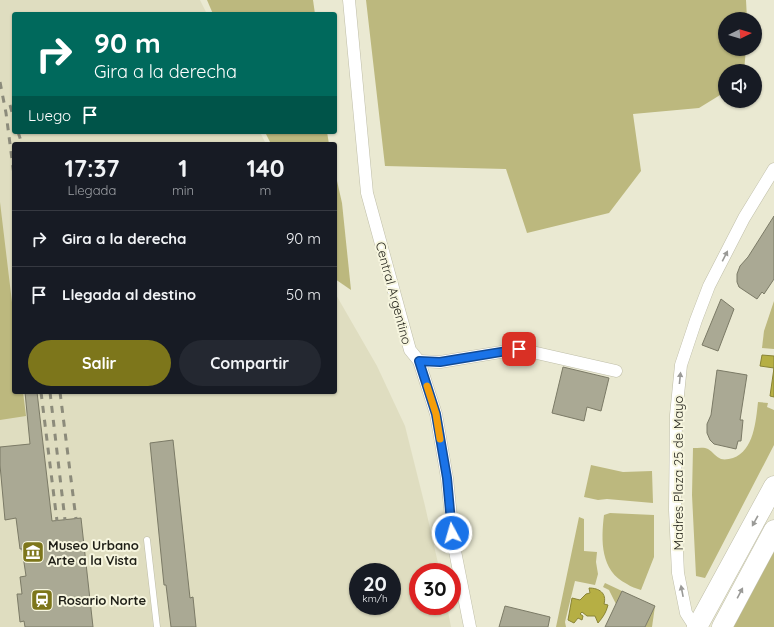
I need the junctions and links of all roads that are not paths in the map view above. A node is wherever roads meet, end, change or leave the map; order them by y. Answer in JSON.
{"nodes":[{"id":1,"x":349,"y":0,"type":"edge"},
{"id":2,"x":774,"y":169,"type":"edge"},
{"id":3,"x":419,"y":361,"type":"junction"},
{"id":4,"x":616,"y":371,"type":"dead end"},
{"id":5,"x":774,"y":486,"type":"edge"},
{"id":6,"x":774,"y":530,"type":"edge"},
{"id":7,"x":147,"y":540,"type":"dead end"},
{"id":8,"x":157,"y":627,"type":"edge"},
{"id":9,"x":470,"y":627,"type":"edge"},
{"id":10,"x":696,"y":627,"type":"edge"},
{"id":11,"x":722,"y":627,"type":"edge"}],
"edges":[{"from":1,"to":3,"type":"street","name":"Central Argentino"},
{"from":10,"to":2,"type":"street","name":"Madres Plaza 25 de Mayo","one_way":true},
{"from":3,"to":4,"type":"street"},
{"from":3,"to":9,"type":"street","name":"Central Argentino"},
{"from":5,"to":10,"type":"main road","one_way":true},
{"from":11,"to":6,"type":"main road","one_way":true},
{"from":7,"to":8,"type":"lane"}]}
